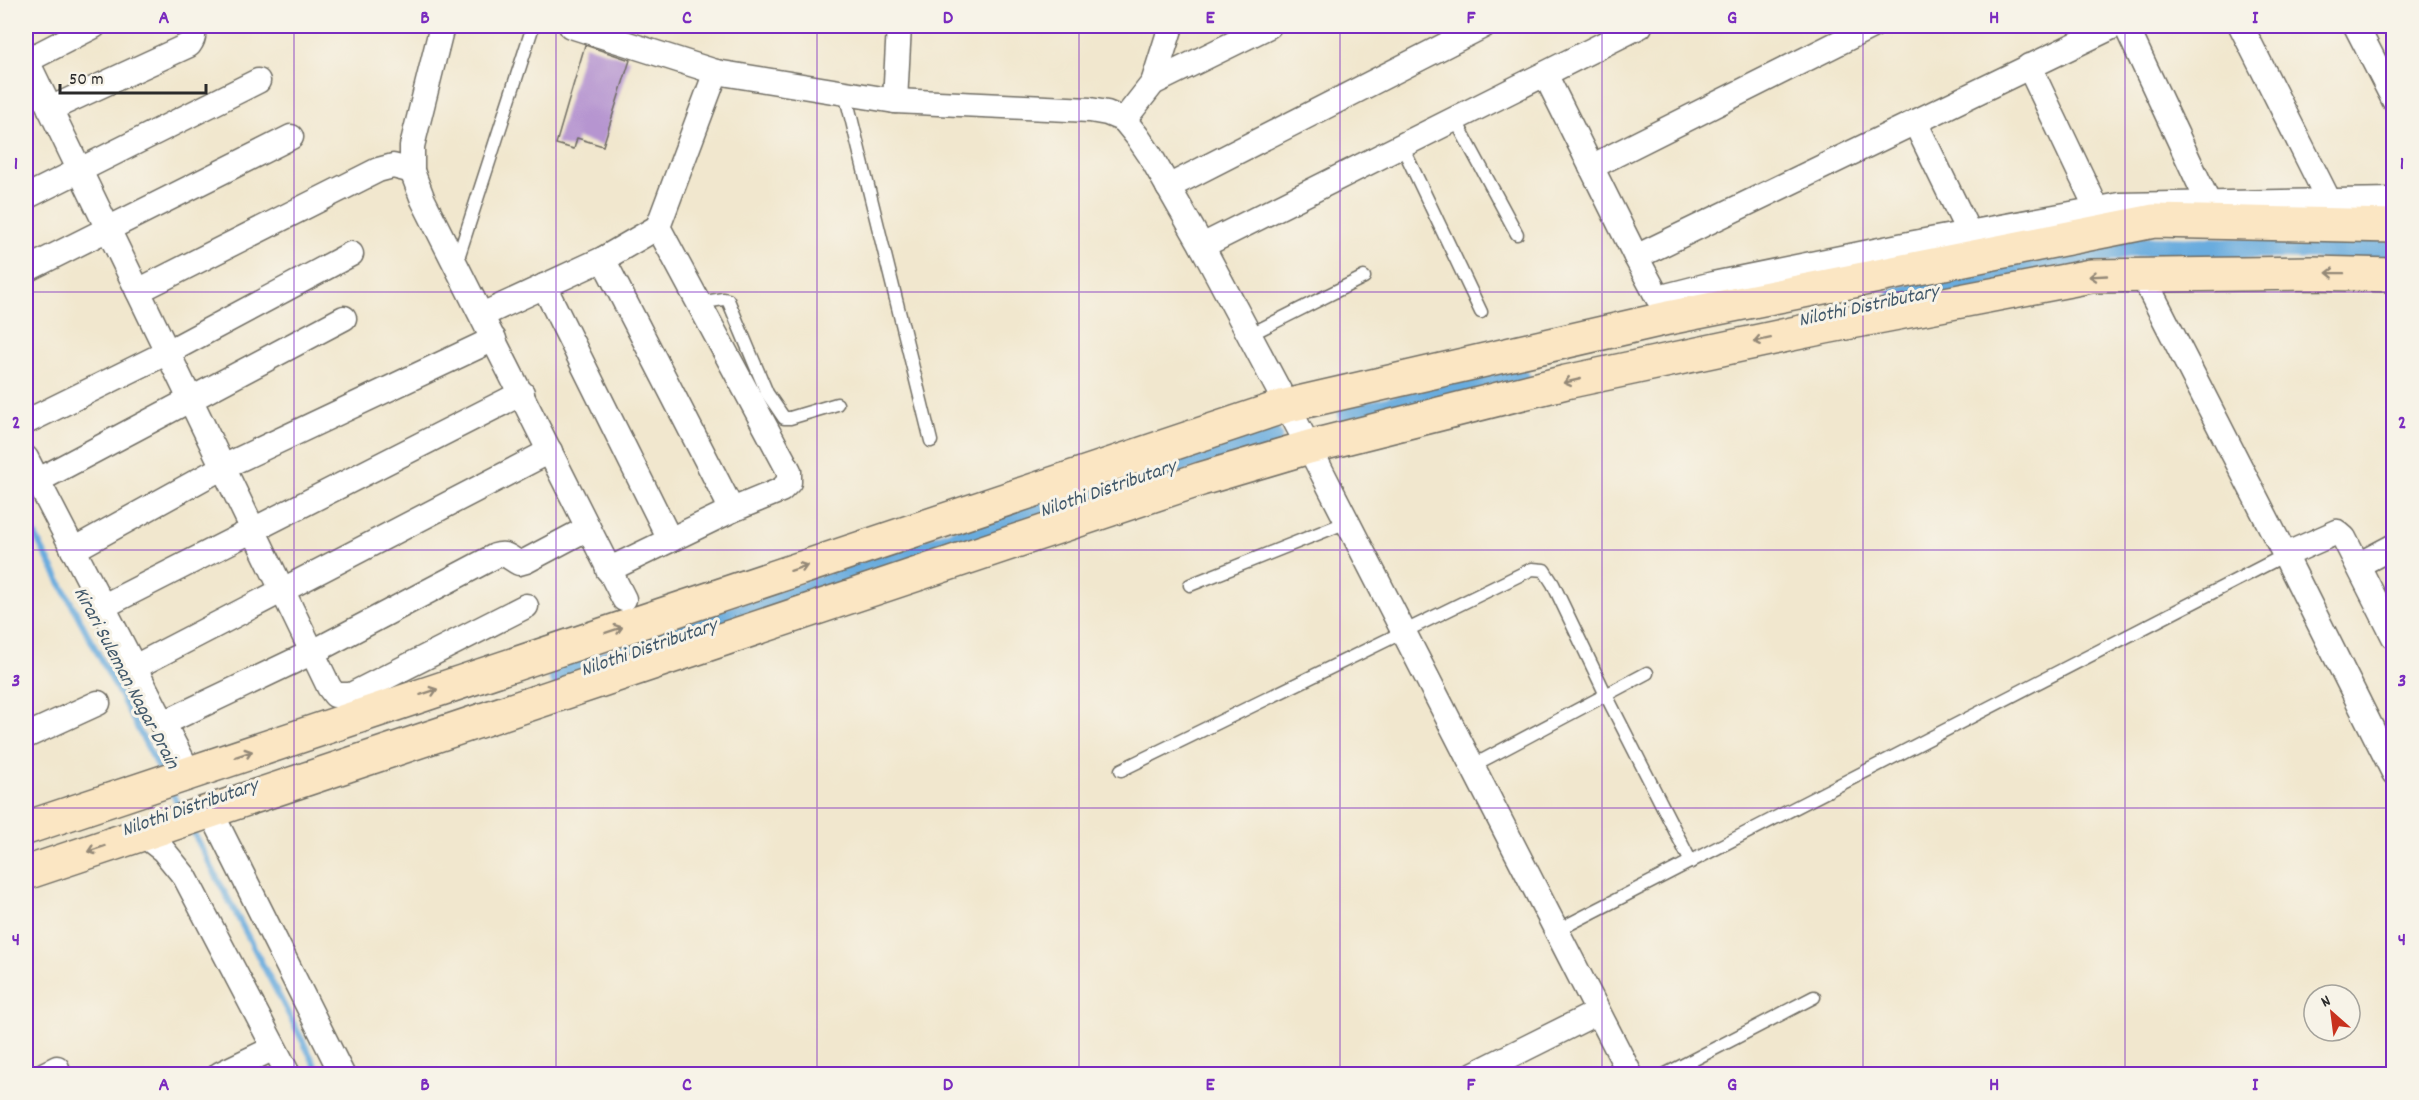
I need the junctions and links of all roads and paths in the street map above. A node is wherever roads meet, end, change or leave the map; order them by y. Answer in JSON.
{"nodes":[{"id":1,"x":94,"y":26,"type":"edge"},
{"id":2,"x":189,"y":26,"type":"edge"},
{"id":3,"x":442,"y":26,"type":"edge"},
{"id":4,"x":533,"y":26,"type":"edge"},
{"id":5,"x":571,"y":26,"type":"edge"},
{"id":6,"x":899,"y":26,"type":"edge"},
{"id":7,"x":1172,"y":26,"type":"edge"},
{"id":8,"x":1269,"y":26,"type":"edge"},
{"id":9,"x":1483,"y":26,"type":"edge"},
{"id":10,"x":1640,"y":26,"type":"edge"},
{"id":11,"x":1872,"y":26,"type":"edge"},
{"id":12,"x":2114,"y":26,"type":"edge"},
{"id":13,"x":2126,"y":26,"type":"edge"},
{"id":14,"x":2241,"y":26,"type":"edge"},
{"id":15,"x":2356,"y":26,"type":"edge"},
{"id":16,"x":26,"y":60,"type":"edge"},
{"id":17,"x":2030,"y":66,"type":"junction"},
{"id":18,"x":716,"y":72,"type":"junction"},
{"id":19,"x":1545,"y":74,"type":"junction"},
{"id":20,"x":258,"y":81,"type":"dead end"},
{"id":21,"x":1153,"y":83,"type":"junction"},
{"id":22,"x":844,"y":93,"type":"junction"},
{"id":23,"x":2394,"y":100,"type":"edge"},
{"id":24,"x":895,"y":101,"type":"junction"},
{"id":25,"x":50,"y":109,"type":"junction"},
{"id":26,"x":1455,"y":119,"type":"junction"},
{"id":27,"x":1124,"y":120,"type":"junction"},
{"id":28,"x":1915,"y":122,"type":"junction"},
{"id":29,"x":291,"y":137,"type":"dead end"},
{"id":30,"x":1402,"y":146,"type":"junction"},
{"id":31,"x":1591,"y":167,"type":"junction"},
{"id":32,"x":79,"y":170,"type":"junction"},
{"id":33,"x":412,"y":171,"type":"junction"},
{"id":34,"x":1168,"y":187,"type":"junction"},
{"id":35,"x":26,"y":197,"type":"edge"},
{"id":36,"x":2394,"y":200,"type":"edge"},
{"id":37,"x":2329,"y":201,"type":"junction"},
{"id":38,"x":2209,"y":204,"type":"junction"},
{"id":39,"x":2097,"y":209,"type":"junction"},
{"id":40,"x":2394,"y":226,"type":"edge"},
{"id":41,"x":658,"y":227,"type":"junction"},
{"id":42,"x":108,"y":229,"type":"junction"},
{"id":43,"x":1969,"y":233,"type":"junction"},
{"id":44,"x":1517,"y":234,"type":"dead end"},
{"id":45,"x":1202,"y":246,"type":"junction"},
{"id":46,"x":351,"y":254,"type":"dead end"},
{"id":47,"x":1636,"y":257,"type":"junction"},
{"id":48,"x":603,"y":259,"type":"junction"},
{"id":49,"x":456,"y":265,"type":"junction"},
{"id":50,"x":26,"y":270,"type":"edge"},
{"id":51,"x":2142,"y":275,"type":"junction"},
{"id":52,"x":2394,"y":275,"type":"edge"},
{"id":53,"x":1364,"y":277,"type":"dead end"},
{"id":54,"x":544,"y":286,"type":"junction"},
{"id":55,"x":138,"y":291,"type":"junction"},
{"id":56,"x":699,"y":303,"type":"junction"},
{"id":57,"x":1663,"y":308,"type":"junction"},
{"id":58,"x":1481,"y":312,"type":"dead end"},
{"id":59,"x":482,"y":315,"type":"junction"},
{"id":60,"x":344,"y":318,"type":"dead end"},
{"id":61,"x":1248,"y":335,"type":"junction"},
{"id":62,"x":494,"y":339,"type":"junction"},
{"id":63,"x":168,"y":352,"type":"junction"},
{"id":64,"x":522,"y":393,"type":"junction"},
{"id":65,"x":191,"y":400,"type":"junction"},
{"id":66,"x":837,"y":404,"type":"dead end"},
{"id":67,"x":1285,"y":406,"type":"junction"},
{"id":68,"x":26,"y":422,"type":"edge"},
{"id":69,"x":931,"y":441,"type":"dead end"},
{"id":70,"x":1309,"y":447,"type":"junction"},
{"id":71,"x":550,"y":451,"type":"junction"},
{"id":72,"x":26,"y":458,"type":"edge"},
{"id":73,"x":223,"y":467,"type":"junction"},
{"id":74,"x":37,"y":481,"type":"junction"},
{"id":75,"x":732,"y":510,"type":"junction"},
{"id":76,"x":1347,"y":522,"type":"junction"},
{"id":77,"x":588,"y":528,"type":"junction"},
{"id":78,"x":254,"y":529,"type":"junction"},
{"id":79,"x":670,"y":540,"type":"junction"},
{"id":80,"x":2394,"y":546,"type":"edge"},
{"id":81,"x":73,"y":550,"type":"junction"},
{"id":82,"x":2285,"y":555,"type":"junction"},
{"id":83,"x":2358,"y":565,"type":"junction"},
{"id":84,"x":608,"y":570,"type":"junction"},
{"id":85,"x":1190,"y":585,"type":"dead end"},
{"id":86,"x":283,"y":590,"type":"junction"},
{"id":87,"x":624,"y":599,"type":"dead end"},
{"id":88,"x":526,"y":606,"type":"dead end"},
{"id":89,"x":102,"y":607,"type":"junction"},
{"id":90,"x":1403,"y":632,"type":"junction"},
{"id":91,"x":2394,"y":637,"type":"edge"},
{"id":92,"x":313,"y":652,"type":"junction"},
{"id":93,"x":133,"y":668,"type":"junction"},
{"id":94,"x":1647,"y":673,"type":"dead end"},
{"id":95,"x":1606,"y":695,"type":"junction"},
{"id":96,"x":98,"y":703,"type":"dead end"},
{"id":97,"x":162,"y":724,"type":"junction"},
{"id":98,"x":26,"y":736,"type":"edge"},
{"id":99,"x":1472,"y":766,"type":"junction"},
{"id":100,"x":2392,"y":766,"type":"edge"},
{"id":101,"x":1121,"y":770,"type":"dead end"},
{"id":102,"x":186,"y":774,"type":"junction"},
{"id":103,"x":193,"y":816,"type":"junction"},
{"id":104,"x":26,"y":828,"type":"edge"},
{"id":105,"x":141,"y":834,"type":"junction"},
{"id":106,"x":1691,"y":862,"type":"junction"},
{"id":107,"x":26,"y":873,"type":"edge"},
{"id":108,"x":1556,"y":932,"type":"junction"},
{"id":109,"x":1814,"y":997,"type":"dead end"},
{"id":110,"x":1598,"y":1012,"type":"junction"},
{"id":111,"x":274,"y":1048,"type":"junction"},
{"id":112,"x":220,"y":1074,"type":"edge"},
{"id":113,"x":288,"y":1074,"type":"edge"},
{"id":114,"x":342,"y":1074,"type":"edge"},
{"id":115,"x":1474,"y":1074,"type":"edge"},
{"id":116,"x":1630,"y":1074,"type":"edge"},
{"id":117,"x":1666,"y":1074,"type":"edge"}],
"edges":[{"from":1,"to":16,"type":"street"},
{"from":2,"to":25,"type":"street"},
{"from":3,"to":33,"type":"street"},
{"from":4,"to":49,"type":"lane"},
{"from":5,"to":18,"type":"street"},
{"from":6,"to":24,"type":"street"},
{"from":7,"to":21,"type":"street"},
{"from":8,"to":21,"type":"street"},
{"from":9,"to":34,"type":"street"},
{"from":10,"to":19,"type":"street"},
{"from":11,"to":31,"type":"street"},
{"from":12,"to":17,"type":"street"},
{"from":13,"to":38,"type":"street"},
{"from":14,"to":37,"type":"street"},
{"from":15,"to":23,"type":"street"},
{"from":16,"to":25,"type":"street"},
{"from":17,"to":28,"type":"street"},
{"from":17,"to":39,"type":"street"},
{"from":18,"to":22,"type":"street"},
{"from":18,"to":41,"type":"street"},
{"from":19,"to":26,"type":"street"},
{"from":19,"to":31,"type":"street"},
{"from":20,"to":32,"type":"street"},
{"from":21,"to":27,"type":"street"},
{"from":22,"to":24,"type":"street"},
{"from":22,"to":69,"type":"lane"},
{"from":24,"to":27,"type":"street"},
{"from":25,"to":32,"type":"street"},
{"from":26,"to":30,"type":"street"},
{"from":26,"to":44,"type":"lane"},
{"from":27,"to":34,"type":"street"},
{"from":28,"to":43,"type":"street"},
{"from":28,"to":47,"type":"street"},
{"from":29,"to":42,"type":"street"},
{"from":30,"to":45,"type":"street"},
{"from":30,"to":58,"type":"lane"},
{"from":31,"to":47,"type":"street"},
{"from":32,"to":35,"type":"street"},
{"from":32,"to":42,"type":"street"},
{"from":33,"to":49,"type":"street"},
{"from":33,"to":55,"type":"street"},
{"from":34,"to":45,"type":"street"},
{"from":36,"to":37,"type":"street"},
{"from":37,"to":38,"type":"street"},
{"from":38,"to":39,"type":"street"},
{"from":39,"to":43,"type":"street"},
{"from":40,"to":57,"type":"street"},
{"from":41,"to":48,"type":"street"},
{"from":41,"to":56,"type":"street"},
{"from":42,"to":50,"type":"street"},
{"from":42,"to":55,"type":"street"},
{"from":43,"to":57,"type":"street"},
{"from":45,"to":61,"type":"street"},
{"from":46,"to":63,"type":"street"},
{"from":47,"to":57,"type":"street"},
{"from":48,"to":54,"type":"street"},
{"from":48,"to":75,"type":"street"},
{"from":49,"to":59,"type":"street"},
{"from":52,"to":51,"type":"street","one_way":true},
{"from":51,"to":70,"type":"street","one_way":true},
{"from":51,"to":82,"type":"street"},
{"from":53,"to":61,"type":"lane"},
{"from":54,"to":59,"type":"street"},
{"from":54,"to":79,"type":"street"},
{"from":55,"to":63,"type":"street"},
{"from":56,"to":66,"type":"lane"},
{"from":56,"to":75,"type":"street"},
{"from":57,"to":67,"type":"street"},
{"from":59,"to":62,"type":"street"},
{"from":60,"to":65,"type":"street"},
{"from":61,"to":67,"type":"street"},
{"from":62,"to":64,"type":"street"},
{"from":62,"to":73,"type":"street"},
{"from":63,"to":65,"type":"street"},
{"from":63,"to":68,"type":"street"},
{"from":64,"to":71,"type":"street"},
{"from":64,"to":78,"type":"street"},
{"from":65,"to":73,"type":"street"},
{"from":65,"to":74,"type":"street"},
{"from":67,"to":70,"type":"street"},
{"from":102,"to":67,"type":"street","one_way":true},
{"from":70,"to":76,"type":"street"},
{"from":70,"to":103,"type":"street"},
{"from":71,"to":77,"type":"street"},
{"from":71,"to":86,"type":"street"},
{"from":72,"to":74,"type":"street"},
{"from":73,"to":78,"type":"street"},
{"from":73,"to":81,"type":"street"},
{"from":74,"to":81,"type":"street"},
{"from":75,"to":79,"type":"street"},
{"from":76,"to":85,"type":"lane"},
{"from":76,"to":90,"type":"street"},
{"from":77,"to":84,"type":"street"},
{"from":77,"to":92,"type":"street"},
{"from":78,"to":86,"type":"street"},
{"from":78,"to":89,"type":"street"},
{"from":79,"to":84,"type":"street"},
{"from":80,"to":83,"type":"street"},
{"from":81,"to":89,"type":"street"},
{"from":82,"to":83,"type":"street"},
{"from":82,"to":100,"type":"street"},
{"from":82,"to":106,"type":"lane"},
{"from":83,"to":91,"type":"street"},
{"from":84,"to":87,"type":"street"},
{"from":86,"to":92,"type":"street"},
{"from":86,"to":93,"type":"street"},
{"from":88,"to":92,"type":"street"},
{"from":89,"to":93,"type":"street"},
{"from":90,"to":95,"type":"lane"},
{"from":90,"to":99,"type":"street"},
{"from":90,"to":101,"type":"lane"},
{"from":92,"to":97,"type":"street"},
{"from":93,"to":97,"type":"street"},
{"from":94,"to":95,"type":"lane"},
{"from":95,"to":99,"type":"lane"},
{"from":95,"to":106,"type":"lane"},
{"from":96,"to":98,"type":"street"},
{"from":97,"to":102,"type":"street"},
{"from":99,"to":108,"type":"street"},
{"from":102,"to":104,"type":"street"},
{"from":103,"to":105,"type":"street"},
{"from":103,"to":114,"type":"street"},
{"from":105,"to":107,"type":"street","one_way":true},
{"from":105,"to":111,"type":"street"},
{"from":106,"to":108,"type":"lane"},
{"from":108,"to":110,"type":"street"},
{"from":109,"to":117,"type":"lane"},
{"from":110,"to":115,"type":"street"},
{"from":110,"to":116,"type":"street"},
{"from":111,"to":112,"type":"street"},
{"from":111,"to":113,"type":"street"}]}
